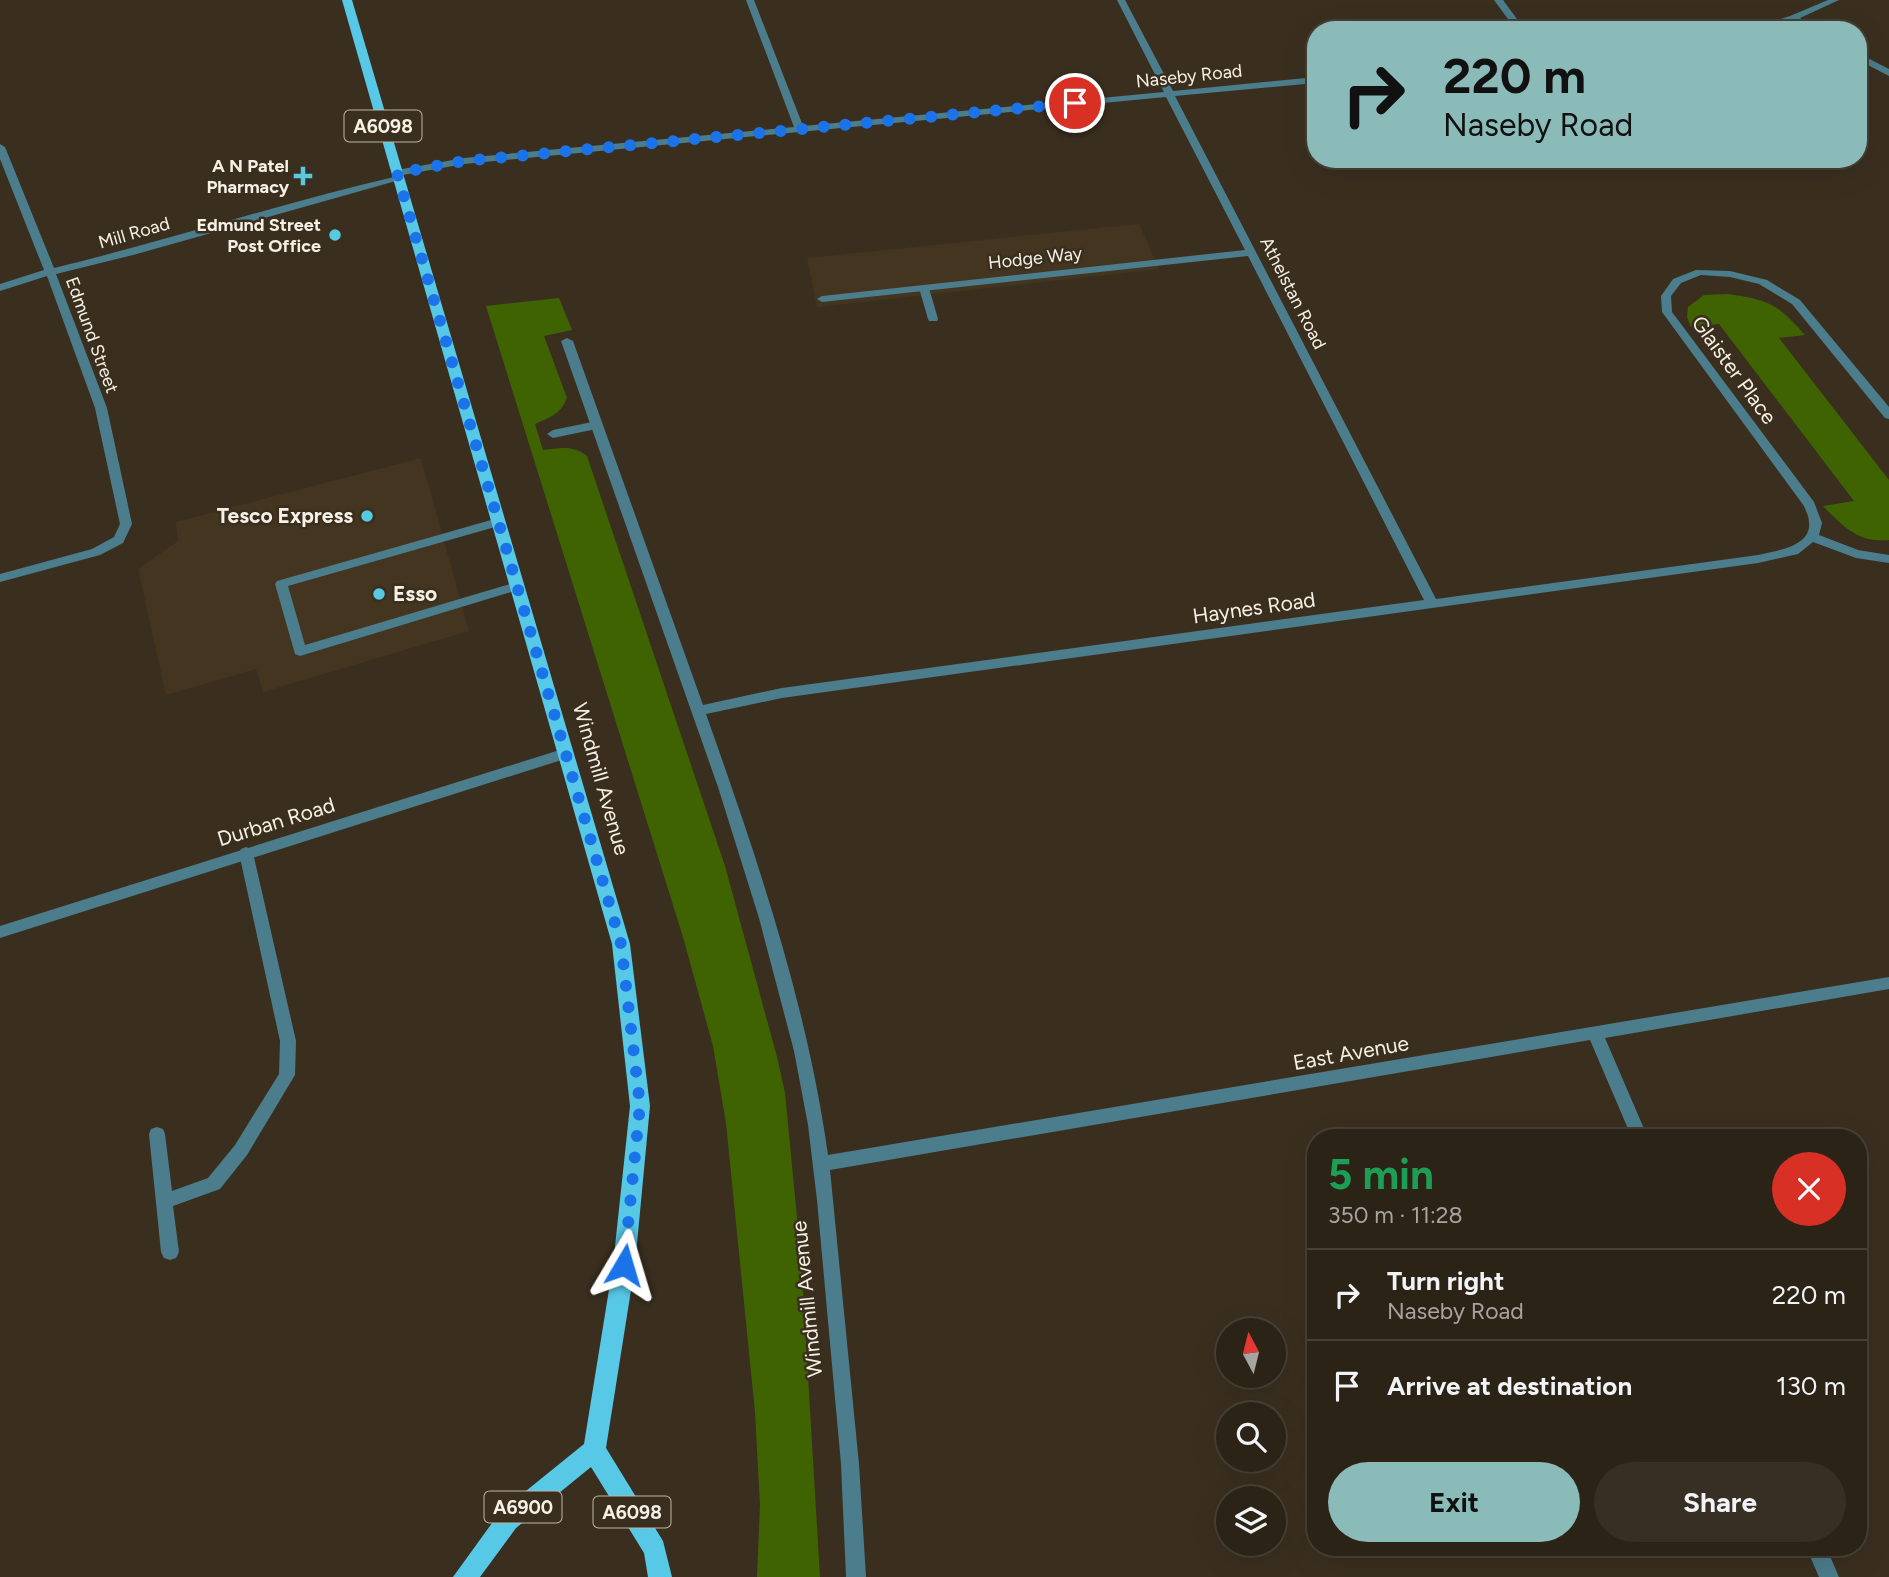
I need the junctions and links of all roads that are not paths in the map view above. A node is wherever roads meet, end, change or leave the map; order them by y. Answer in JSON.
{"nodes":[{"id":1,"x":347,"y":0,"type":"edge"},
{"id":2,"x":750,"y":0,"type":"edge"},
{"id":3,"x":1121,"y":0,"type":"edge"},
{"id":4,"x":1497,"y":0,"type":"edge"},
{"id":5,"x":1835,"y":0,"type":"edge"},
{"id":6,"x":1793,"y":18,"type":"junction"},
{"id":7,"x":1514,"y":21,"type":"edge"},
{"id":8,"x":1782,"y":21,"type":"edge"},
{"id":9,"x":1798,"y":21,"type":"edge"},
{"id":10,"x":1867,"y":61,"type":"edge"},
{"id":11,"x":1889,"y":73,"type":"edge"},
{"id":12,"x":1307,"y":81,"type":"edge"},
{"id":13,"x":1169,"y":94,"type":"junction"},
{"id":14,"x":800,"y":130,"type":"junction"},
{"id":15,"x":0,"y":147,"type":"edge"},
{"id":16,"x":398,"y":176,"type":"junction"},
{"id":17,"x":1252,"y":252,"type":"junction"},
{"id":18,"x":50,"y":272,"type":"junction"},
{"id":19,"x":0,"y":288,"type":"edge"},
{"id":20,"x":924,"y":288,"type":"junction"},
{"id":21,"x":822,"y":299,"type":"dead end"},
{"id":22,"x":933,"y":319,"type":"dead end"},
{"id":23,"x":567,"y":341,"type":"dead end"},
{"id":24,"x":1889,"y":415,"type":"edge"},
{"id":25,"x":597,"y":425,"type":"junction"},
{"id":26,"x":553,"y":435,"type":"dead end"},
{"id":27,"x":498,"y":522,"type":"junction"},
{"id":28,"x":1812,"y":537,"type":"junction"},
{"id":29,"x":1889,"y":559,"type":"edge"},
{"id":30,"x":0,"y":578,"type":"edge"},
{"id":31,"x":517,"y":586,"type":"junction"},
{"id":32,"x":1432,"y":603,"type":"junction"},
{"id":33,"x":697,"y":711,"type":"junction"},
{"id":34,"x":566,"y":753,"type":"junction"},
{"id":35,"x":246,"y":853,"type":"junction"},
{"id":36,"x":0,"y":932,"type":"edge"},
{"id":37,"x":1889,"y":983,"type":"edge"},
{"id":38,"x":1595,"y":1033,"type":"junction"},
{"id":39,"x":1636,"y":1129,"type":"edge"},
{"id":40,"x":157,"y":1134,"type":"dead end"},
{"id":41,"x":820,"y":1164,"type":"junction"},
{"id":42,"x":164,"y":1200,"type":"junction"},
{"id":43,"x":170,"y":1252,"type":"dead end"},
{"id":44,"x":594,"y":1450,"type":"junction"},
{"id":45,"x":1820,"y":1556,"type":"edge"},
{"id":46,"x":465,"y":1577,"type":"edge"},
{"id":47,"x":660,"y":1577,"type":"edge"},
{"id":48,"x":856,"y":1577,"type":"edge"},
{"id":49,"x":1829,"y":1577,"type":"edge"}],
"edges":[{"from":1,"to":16,"type":"main road","name":"Windmill Avenue","number":"A6098"},
{"from":2,"to":14,"type":"street"},
{"from":3,"to":13,"type":"street","name":"Athelstan Road"},
{"from":4,"to":7,"type":"street"},
{"from":5,"to":6,"type":"street"},
{"from":6,"to":8,"type":"street"},
{"from":6,"to":9,"type":"street"},
{"from":10,"to":11,"type":"street"},
{"from":12,"to":13,"type":"street","name":"Naseby Road"},
{"from":13,"to":14,"type":"street","name":"Naseby Road"},
{"from":13,"to":17,"type":"street","name":"Athelstan Road"},
{"from":14,"to":16,"type":"street","name":"Naseby Road"},
{"from":15,"to":18,"type":"street","name":"Edmund Street"},
{"from":16,"to":18,"type":"street","name":"Mill Road"},
{"from":16,"to":27,"type":"main road","name":"Windmill Avenue","number":"A6098"},
{"from":17,"to":20,"type":"street","name":"Hodge Way"},
{"from":17,"to":32,"type":"street","name":"Athelstan Road"},
{"from":18,"to":19,"type":"street","name":"Mill Road"},
{"from":18,"to":30,"type":"street","name":"Edmund Street"},
{"from":20,"to":21,"type":"street","name":"Hodge Way"},
{"from":20,"to":22,"type":"street"},
{"from":23,"to":25,"type":"street","name":"Windmill Avenue"},
{"from":24,"to":28,"type":"street","name":"Glaister Place"},
{"from":25,"to":26,"type":"street"},
{"from":25,"to":33,"type":"street","name":"Windmill Avenue"},
{"from":27,"to":31,"type":"main road","name":"Windmill Avenue","number":"A6098"},
{"from":27,"to":31,"type":"street"},
{"from":28,"to":29,"type":"street"},
{"from":28,"to":32,"type":"street","name":"Haynes Road"},
{"from":31,"to":34,"type":"main road","name":"Windmill Avenue","number":"A6098"},
{"from":32,"to":33,"type":"street","name":"Haynes Road"},
{"from":33,"to":41,"type":"street","name":"Windmill Avenue"},
{"from":34,"to":35,"type":"street","name":"Durban Road"},
{"from":34,"to":44,"type":"main road","name":"Windmill Avenue","number":"A6098"},
{"from":35,"to":36,"type":"street","name":"Durban Road"},
{"from":35,"to":42,"type":"street"},
{"from":37,"to":38,"type":"street","name":"East Avenue"},
{"from":38,"to":39,"type":"street"},
{"from":38,"to":41,"type":"street","name":"East Avenue"},
{"from":40,"to":42,"type":"street"},
{"from":41,"to":48,"type":"street","name":"Windmill Avenue"},
{"from":42,"to":43,"type":"street"},
{"from":44,"to":46,"type":"main road","number":"A6900"},
{"from":44,"to":47,"type":"main road","number":"A6098"},
{"from":45,"to":49,"type":"street"}]}
